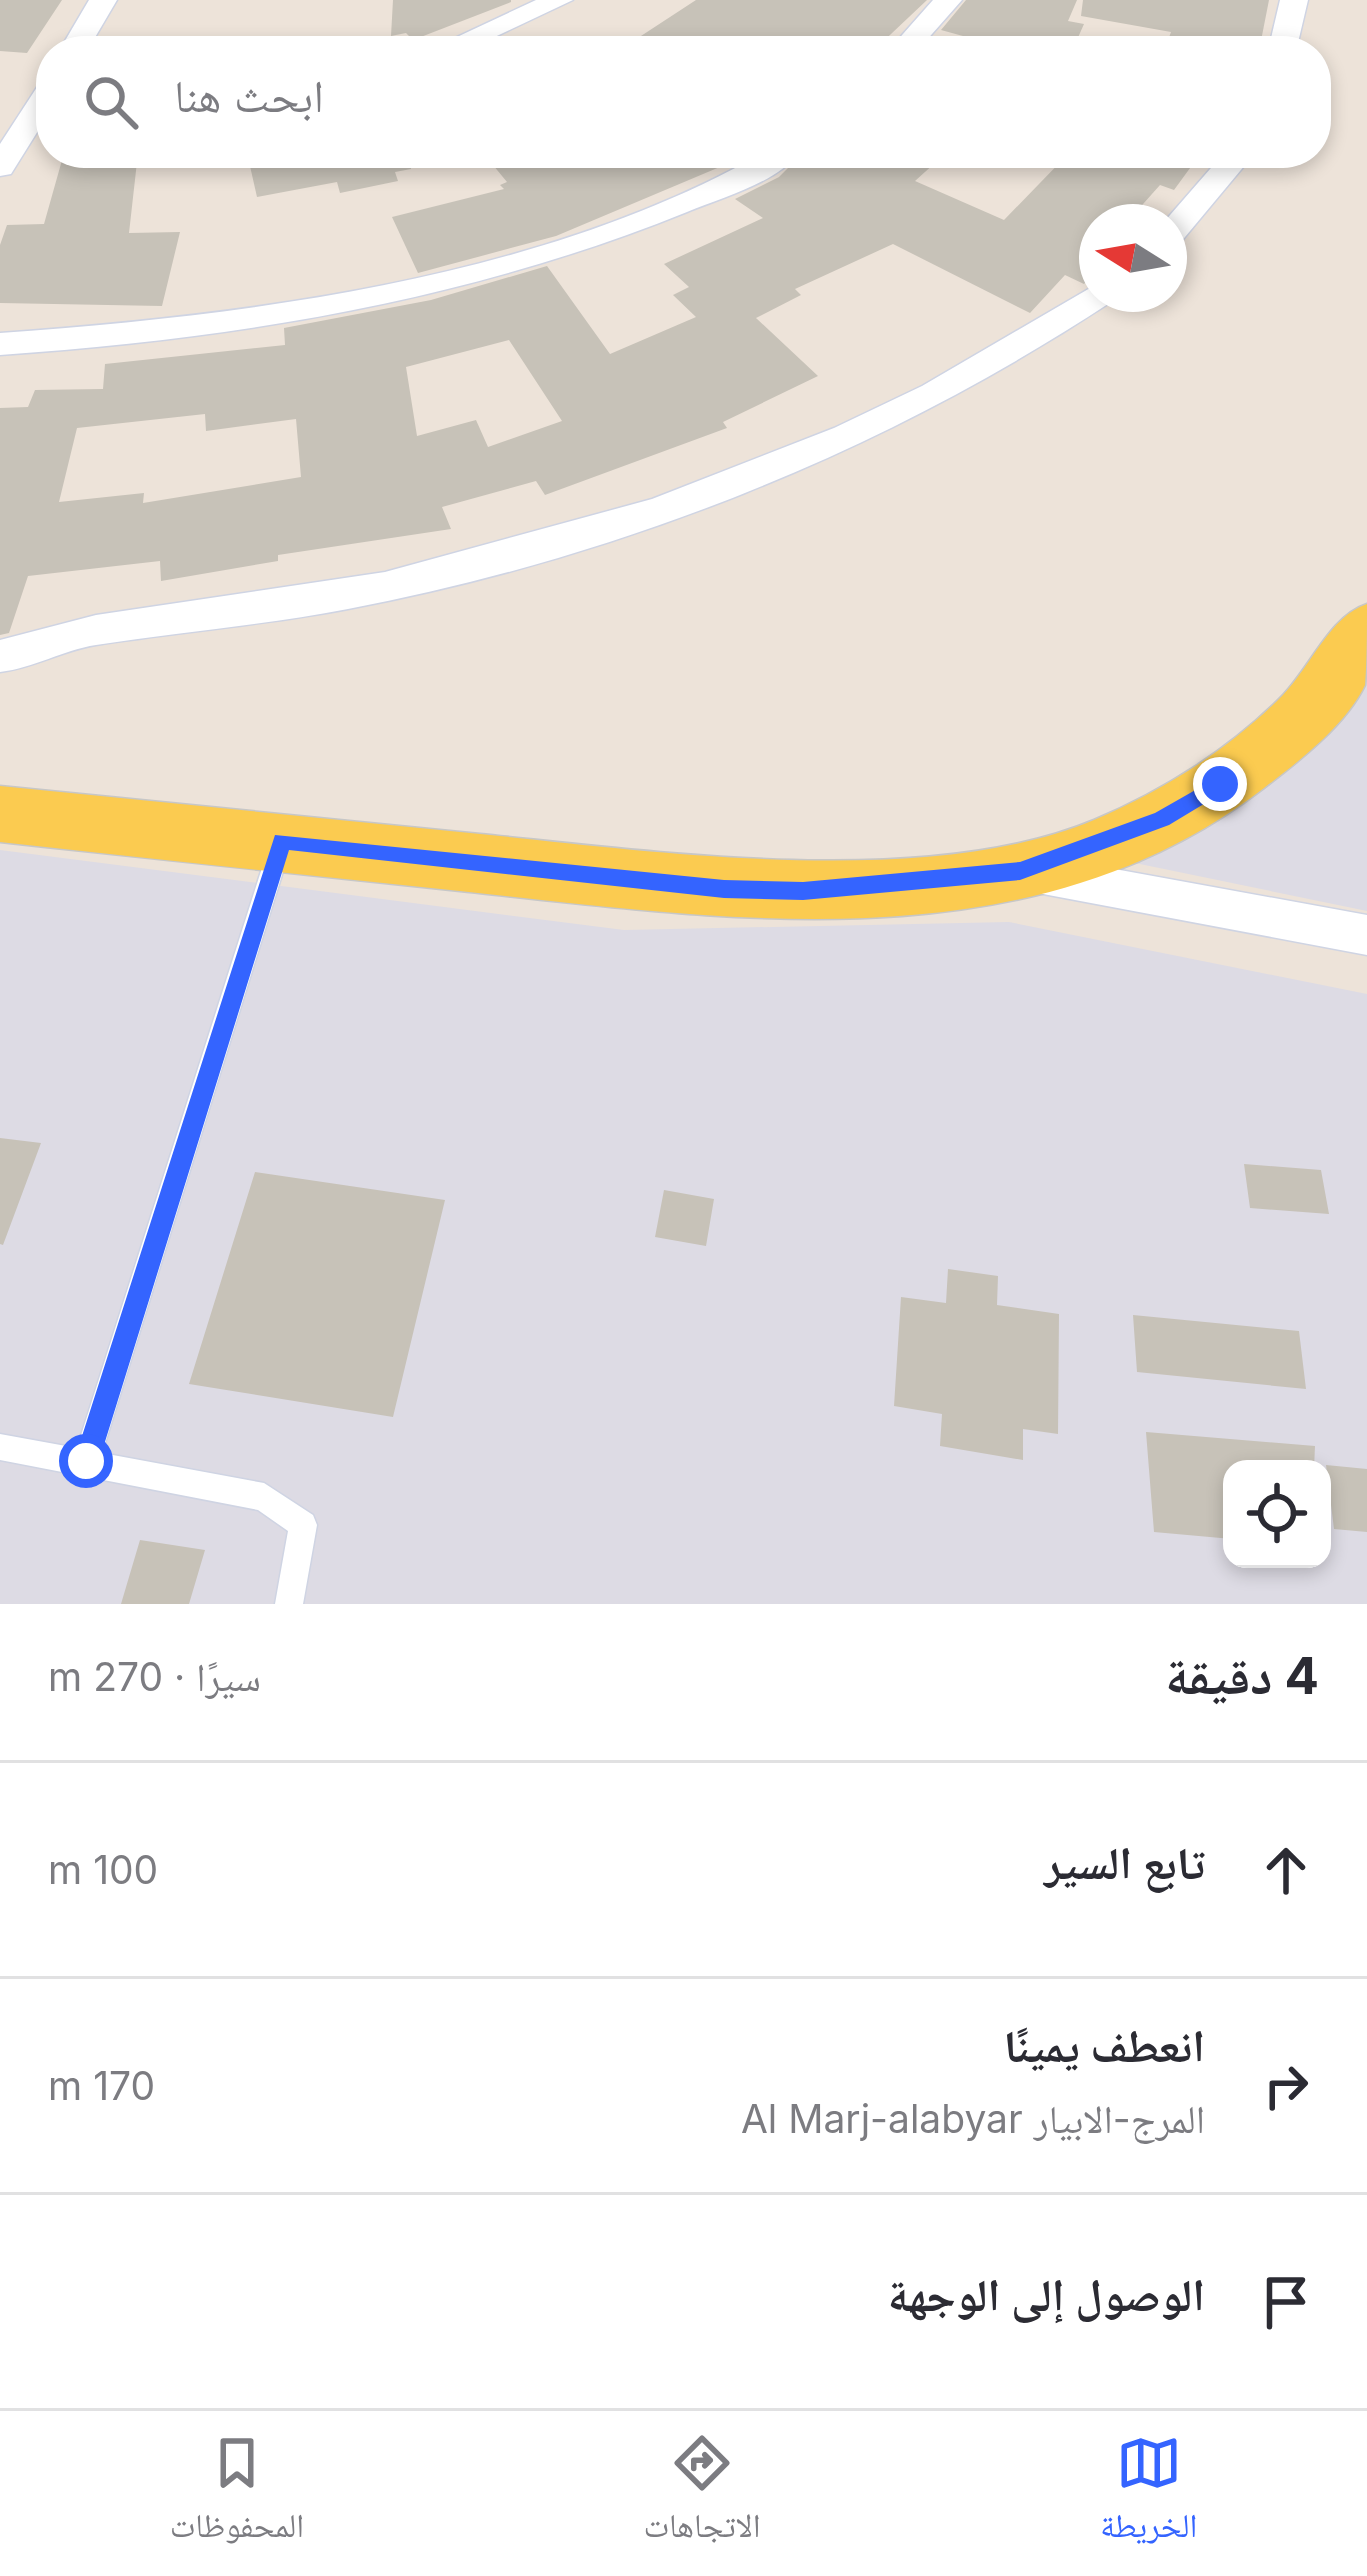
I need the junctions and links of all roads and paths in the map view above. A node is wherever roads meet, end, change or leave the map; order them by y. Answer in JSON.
{"nodes":[{"id":1,"x":103,"y":0,"type":"edge"},
{"id":2,"x":559,"y":0,"type":"edge"},
{"id":3,"x":948,"y":0,"type":"edge"},
{"id":4,"x":1294,"y":0,"type":"edge"},
{"id":5,"x":82,"y":36,"type":"edge"},
{"id":6,"x":476,"y":36,"type":"edge"},
{"id":7,"x":916,"y":36,"type":"edge"},
{"id":8,"x":1286,"y":36,"type":"edge"},
{"id":9,"x":0,"y":97,"type":"edge"},
{"id":10,"x":36,"y":97,"type":"edge"},
{"id":11,"x":36,"y":114,"type":"edge"},
{"id":12,"x":0,"y":167,"type":"edge"},
{"id":13,"x":756,"y":168,"type":"edge"},
{"id":14,"x":1227,"y":168,"type":"edge"},
{"id":15,"x":1187,"y":215,"type":"edge"},
{"id":16,"x":1079,"y":307,"type":"edge"},
{"id":17,"x":0,"y":344,"type":"edge"},
{"id":18,"x":1367,"y":628,"type":"edge"},
{"id":19,"x":0,"y":656,"type":"edge"},
{"id":20,"x":0,"y":814,"type":"edge"},
{"id":21,"x":282,"y":841,"type":"junction"},
{"id":22,"x":1020,"y":871,"type":"junction"},
{"id":23,"x":1367,"y":934,"type":"edge"},
{"id":24,"x":0,"y":1447,"type":"edge"},
{"id":25,"x":86,"y":1461,"type":"junction"},
{"id":26,"x":289,"y":1604,"type":"edge"}],
"edges":[{"from":1,"to":5,"type":"street"},
{"from":2,"to":6,"type":"street"},
{"from":3,"to":7,"type":"street"},
{"from":4,"to":8,"type":"street"},
{"from":9,"to":10,"type":"street"},
{"from":11,"to":12,"type":"street"},
{"from":13,"to":17,"type":"street"},
{"from":14,"to":15,"type":"street"},
{"from":16,"to":19,"type":"street"},
{"from":18,"to":22,"type":"main road"},
{"from":20,"to":21,"type":"main road"},
{"from":21,"to":22,"type":"main road"},
{"from":21,"to":25,"type":"lane"},
{"from":22,"to":23,"type":"street"},
{"from":24,"to":25,"type":"lane"},
{"from":25,"to":26,"type":"lane"}]}
